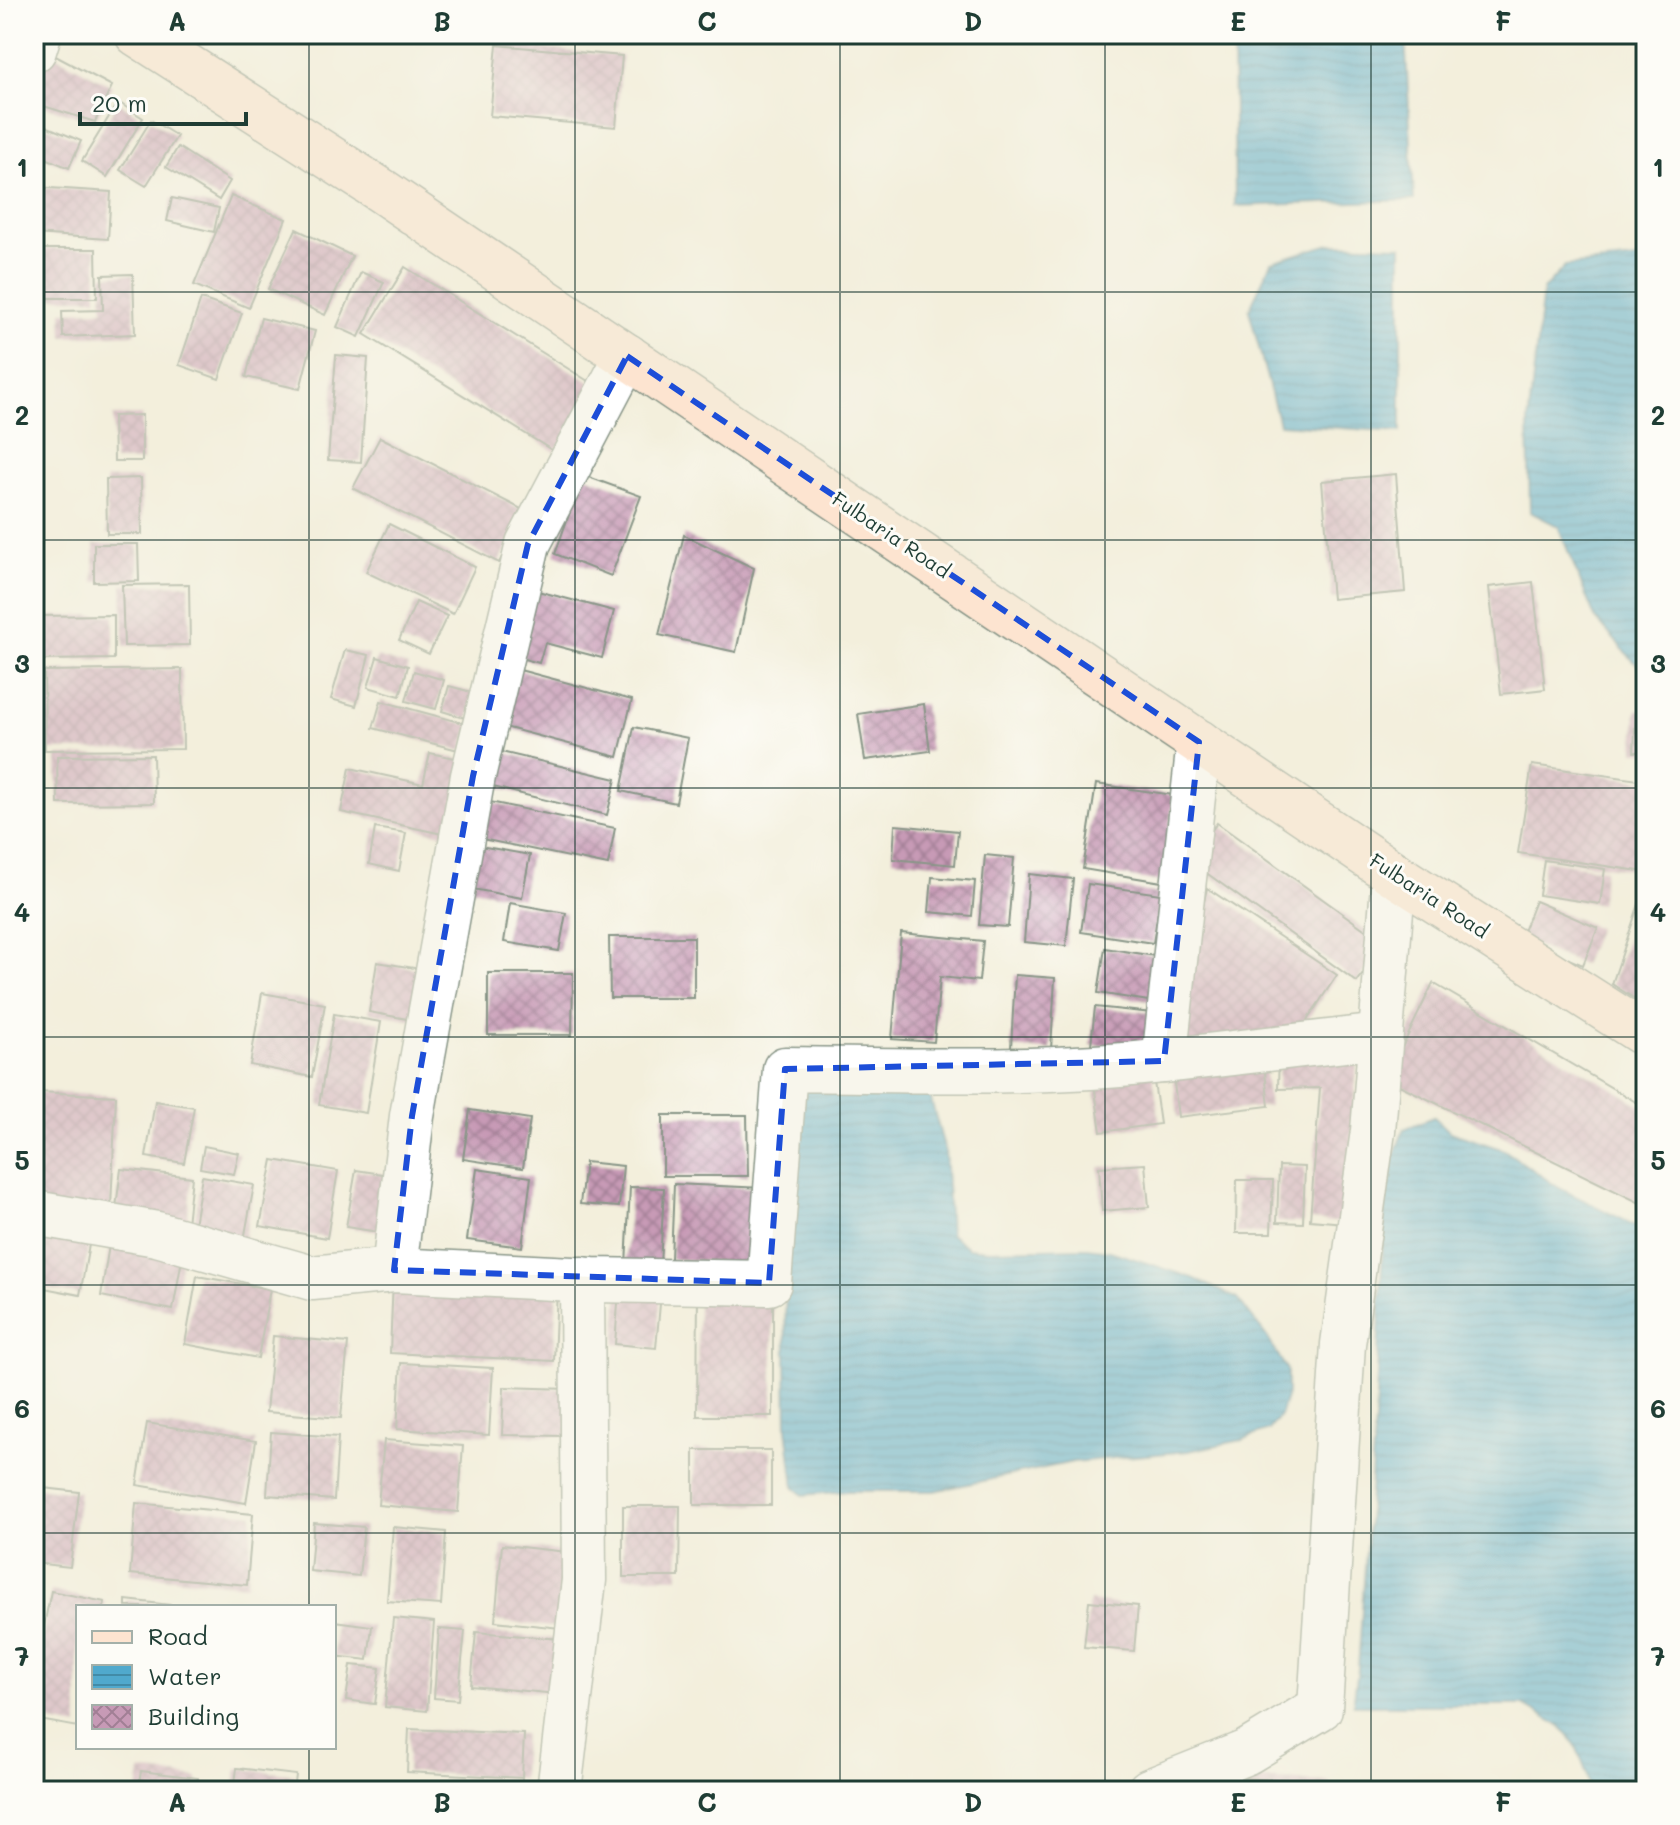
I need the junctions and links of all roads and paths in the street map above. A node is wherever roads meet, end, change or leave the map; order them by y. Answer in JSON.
{"nodes":[{"id":1,"x":39,"y":34,"type":"edge"},
{"id":2,"x":137,"y":34,"type":"edge"},
{"id":3,"x":34,"y":50,"type":"edge"},
{"id":4,"x":627,"y":356,"type":"junction"},
{"id":5,"x":1199,"y":742,"type":"junction"},
{"id":6,"x":1394,"y":874,"type":"junction"},
{"id":7,"x":1646,"y":1035,"type":"edge"},
{"id":8,"x":1380,"y":1036,"type":"junction"},
{"id":9,"x":1164,"y":1061,"type":"junction"},
{"id":10,"x":34,"y":1213,"type":"edge"},
{"id":11,"x":394,"y":1270,"type":"junction"},
{"id":12,"x":582,"y":1279,"type":"junction"},
{"id":13,"x":559,"y":1791,"type":"edge"},
{"id":14,"x":1149,"y":1791,"type":"edge"}],
"edges":[{"from":1,"to":3,"type":"street"},
{"from":2,"to":4,"type":"main road","name":"Fulbaria Road"},
{"from":4,"to":5,"type":"main road","name":"Fulbaria Road"},
{"from":4,"to":11,"type":"street"},
{"from":5,"to":6,"type":"main road","name":"Fulbaria Road"},
{"from":5,"to":9,"type":"street"},
{"from":6,"to":7,"type":"main road","name":"Fulbaria Road"},
{"from":6,"to":8,"type":"street"},
{"from":8,"to":9,"type":"street"},
{"from":8,"to":14,"type":"street"},
{"from":9,"to":12,"type":"street"},
{"from":10,"to":11,"type":"street"},
{"from":11,"to":12,"type":"street"},
{"from":12,"to":13,"type":"street"}]}
